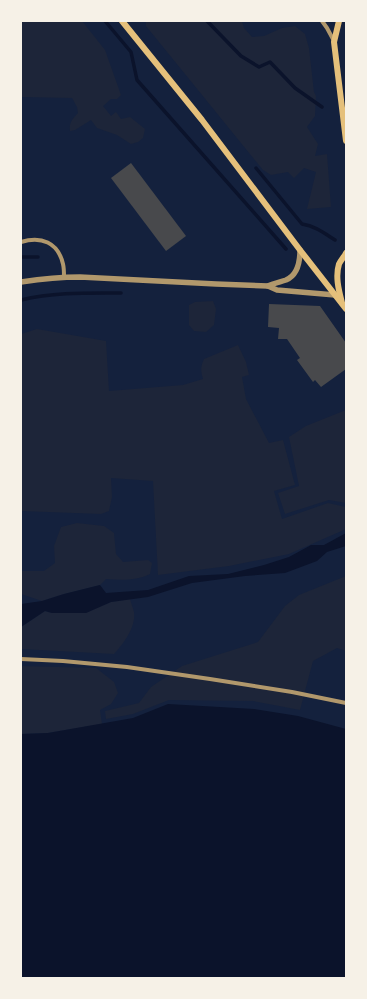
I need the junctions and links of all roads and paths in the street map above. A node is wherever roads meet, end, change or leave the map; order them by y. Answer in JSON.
{"nodes":[{"id":1,"x":122,"y":21,"type":"edge"},
{"id":2,"x":322,"y":21,"type":"edge"},
{"id":3,"x":339,"y":21,"type":"edge"},
{"id":4,"x":334,"y":42,"type":"junction"},
{"id":5,"x":346,"y":141,"type":"edge"},
{"id":6,"x":21,"y":242,"type":"edge"},
{"id":7,"x":300,"y":250,"type":"junction"},
{"id":8,"x":346,"y":253,"type":"edge"},
{"id":9,"x":64,"y":277,"type":"junction"},
{"id":10,"x":21,"y":282,"type":"edge"},
{"id":11,"x":268,"y":286,"type":"junction"},
{"id":12,"x":335,"y":295,"type":"junction"},
{"id":13,"x":344,"y":307,"type":"edge"},
{"id":14,"x":21,"y":659,"type":"edge"},
{"id":15,"x":346,"y":703,"type":"edge"}],
"edges":[{"from":1,"to":7,"type":"main road"},
{"from":2,"to":4,"type":"street"},
{"from":3,"to":4,"type":"main road"},
{"from":4,"to":5,"type":"main road"},
{"from":6,"to":9,"type":"street"},
{"from":7,"to":11,"type":"street"},
{"from":7,"to":12,"type":"main road"},
{"from":8,"to":13,"type":"main road"},
{"from":9,"to":10,"type":"street"},
{"from":9,"to":11,"type":"street"},
{"from":11,"to":12,"type":"street"},
{"from":12,"to":13,"type":"main road"},
{"from":14,"to":15,"type":"street"}]}
